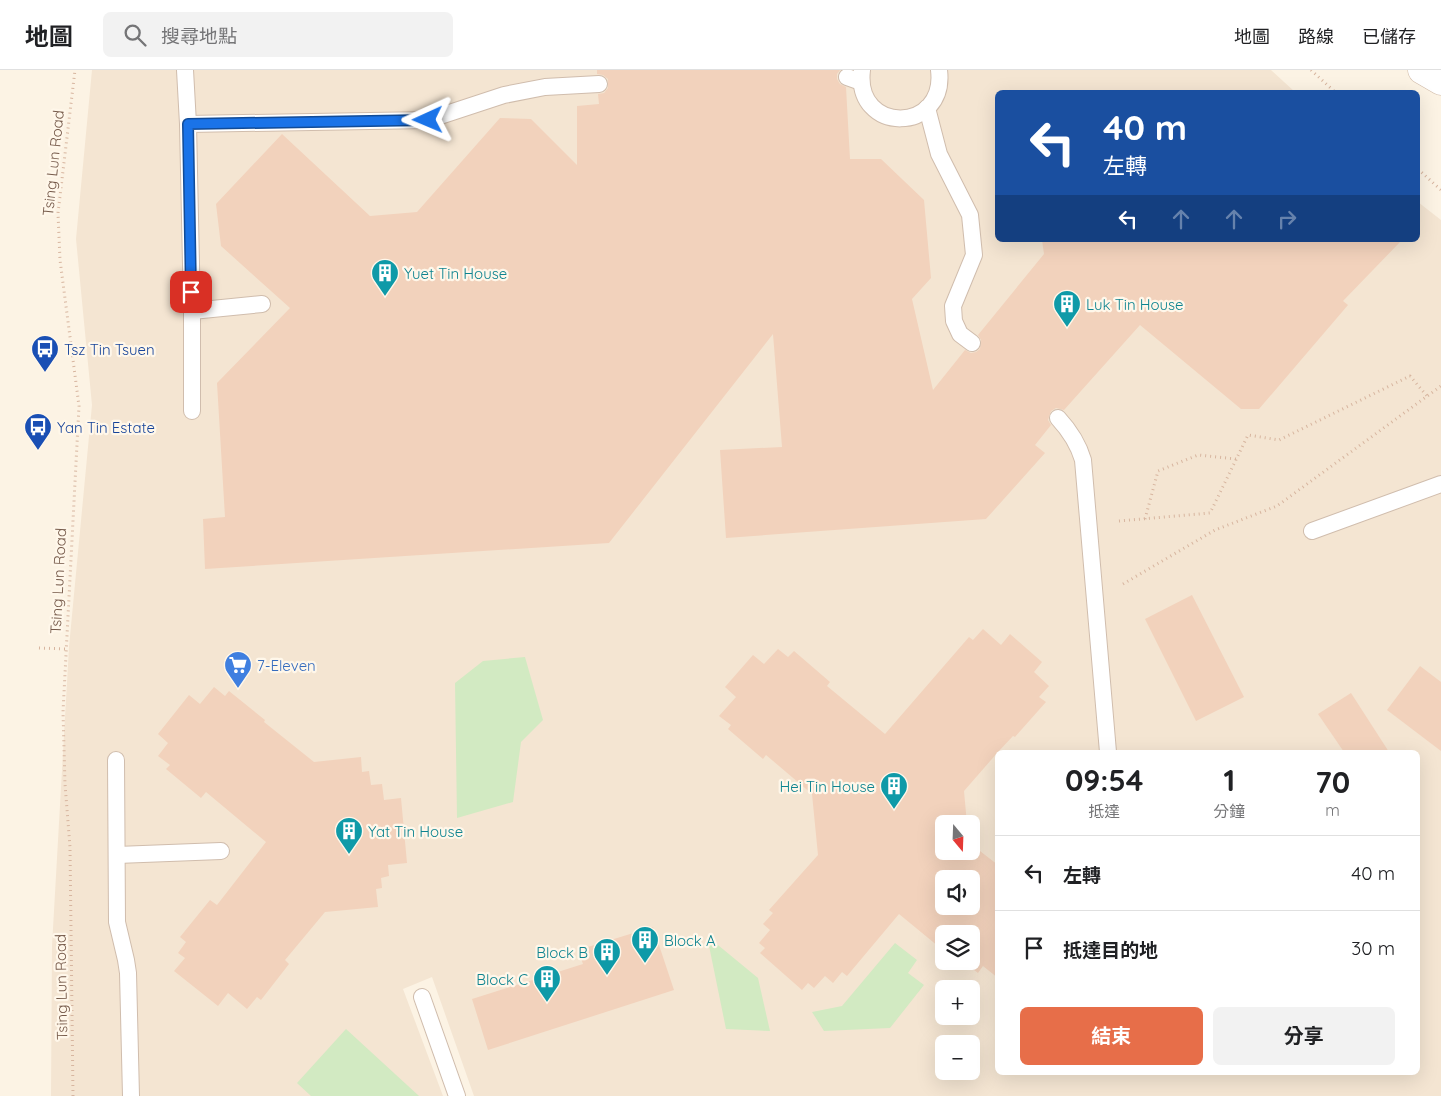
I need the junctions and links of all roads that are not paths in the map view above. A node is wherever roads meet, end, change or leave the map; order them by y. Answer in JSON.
{"nodes":[{"id":1,"x":185,"y":70,"type":"edge"},
{"id":2,"x":939,"y":70,"type":"edge"},
{"id":3,"x":1422,"y":70,"type":"edge"},
{"id":4,"x":857,"y":76,"type":"edge"},
{"id":5,"x":1441,"y":81,"type":"edge"},
{"id":6,"x":598,"y":84,"type":"dead end"},
{"id":7,"x":928,"y":108,"type":"junction"},
{"id":8,"x":188,"y":124,"type":"junction"},
{"id":9,"x":262,"y":304,"type":"dead end"},
{"id":10,"x":192,"y":311,"type":"junction"},
{"id":11,"x":972,"y":343,"type":"dead end"},
{"id":12,"x":192,"y":411,"type":"dead end"},
{"id":13,"x":1058,"y":418,"type":"dead end"},
{"id":14,"x":1441,"y":484,"type":"edge"},
{"id":15,"x":1312,"y":531,"type":"dead end"},
{"id":16,"x":1108,"y":750,"type":"edge"},
{"id":17,"x":116,"y":760,"type":"dead end"},
{"id":18,"x":221,"y":851,"type":"dead end"},
{"id":19,"x":117,"y":855,"type":"junction"},
{"id":20,"x":422,"y":998,"type":"dead end"},
{"id":21,"x":131,"y":1096,"type":"edge"},
{"id":22,"x":458,"y":1096,"type":"edge"}],
"edges":[{"from":1,"to":8,"type":"lane"},
{"from":2,"to":7,"type":"lane"},
{"from":3,"to":5,"type":"street"},
{"from":4,"to":7,"type":"lane"},
{"from":6,"to":8,"type":"lane"},
{"from":7,"to":11,"type":"lane"},
{"from":8,"to":10,"type":"lane"},
{"from":9,"to":10,"type":"lane"},
{"from":10,"to":12,"type":"lane"},
{"from":13,"to":16,"type":"lane"},
{"from":14,"to":15,"type":"lane"},
{"from":17,"to":19,"type":"lane"},
{"from":18,"to":19,"type":"lane"},
{"from":19,"to":21,"type":"lane"},
{"from":20,"to":22,"type":"lane"}]}
